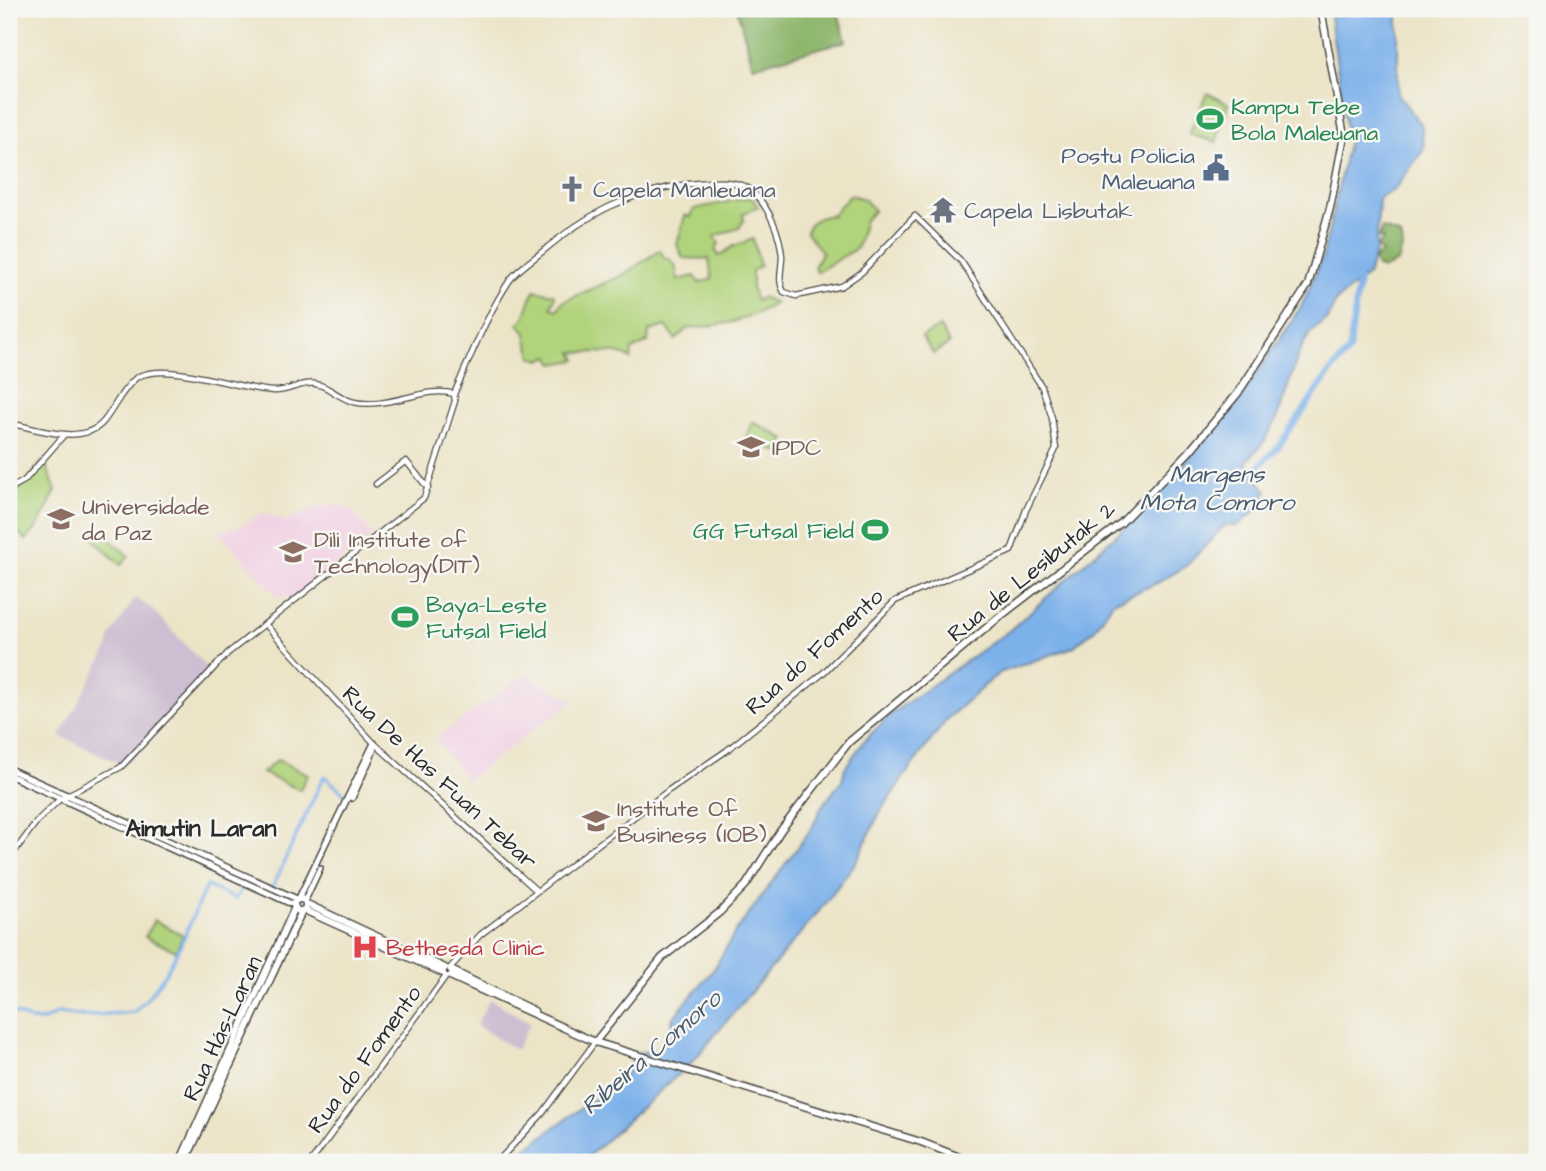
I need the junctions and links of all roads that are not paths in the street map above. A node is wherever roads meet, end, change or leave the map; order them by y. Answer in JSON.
{"nodes":[{"id":1,"x":1321,"y":9,"type":"edge"},
{"id":2,"x":454,"y":394,"type":"junction"},
{"id":3,"x":9,"y":423,"type":"edge"},
{"id":4,"x":64,"y":434,"type":"junction"},
{"id":5,"x":376,"y":484,"type":"dead end"},
{"id":6,"x":9,"y":489,"type":"edge"},
{"id":7,"x":429,"y":489,"type":"junction"},
{"id":8,"x":265,"y":624,"type":"junction"},
{"id":9,"x":374,"y":743,"type":"junction"},
{"id":10,"x":9,"y":769,"type":"edge"},
{"id":11,"x":9,"y":775,"type":"edge"},
{"id":12,"x":69,"y":796,"type":"junction"},
{"id":13,"x":60,"y":799,"type":"junction"},
{"id":14,"x":9,"y":859,"type":"edge"},
{"id":15,"x":537,"y":891,"type":"junction"},
{"id":16,"x":300,"y":904,"type":"junction"},
{"id":17,"x":447,"y":972,"type":"junction"},
{"id":18,"x":598,"y":1042,"type":"junction"},
{"id":19,"x":9,"y":1154,"type":"edge"},
{"id":20,"x":26,"y":1162,"type":"edge"},
{"id":21,"x":182,"y":1162,"type":"edge"},
{"id":22,"x":311,"y":1162,"type":"edge"},
{"id":23,"x":497,"y":1162,"type":"edge"},
{"id":24,"x":972,"y":1162,"type":"edge"}],
"edges":[{"from":1,"to":18,"type":"main road","name":"Rua de Lesibutak 2"},
{"from":2,"to":4,"type":"street"},
{"from":2,"to":7,"type":"street"},
{"from":2,"to":15,"type":"street","name":"Rua do Fomento"},
{"from":3,"to":4,"type":"street"},
{"from":4,"to":6,"type":"street"},
{"from":5,"to":7,"type":"street"},
{"from":7,"to":8,"type":"street"},
{"from":8,"to":9,"type":"street","name":"Rua De Has Fuan Tebar"},
{"from":8,"to":12,"type":"street"},
{"from":9,"to":15,"type":"street","name":"Rua De Has Fuan Tebar"},
{"from":9,"to":16,"type":"main road","name":"Rua Hás-Laran"},
{"from":10,"to":12,"type":"main road"},
{"from":11,"to":13,"type":"main road"},
{"from":12,"to":13,"type":"street"},
{"from":12,"to":16,"type":"main road"},
{"from":13,"to":14,"type":"street"},
{"from":13,"to":16,"type":"main road"},
{"from":15,"to":17,"type":"street","name":"Rua do Fomento"},
{"from":16,"to":17,"type":"main road"},
{"from":16,"to":21,"type":"main road","name":"Rua Hás-Laran"},
{"from":17,"to":18,"type":"main road"},
{"from":17,"to":22,"type":"street","name":"Rua do Fomento"},
{"from":18,"to":23,"type":"street"},
{"from":18,"to":24,"type":"main road"},
{"from":19,"to":20,"type":"main road"}]}
